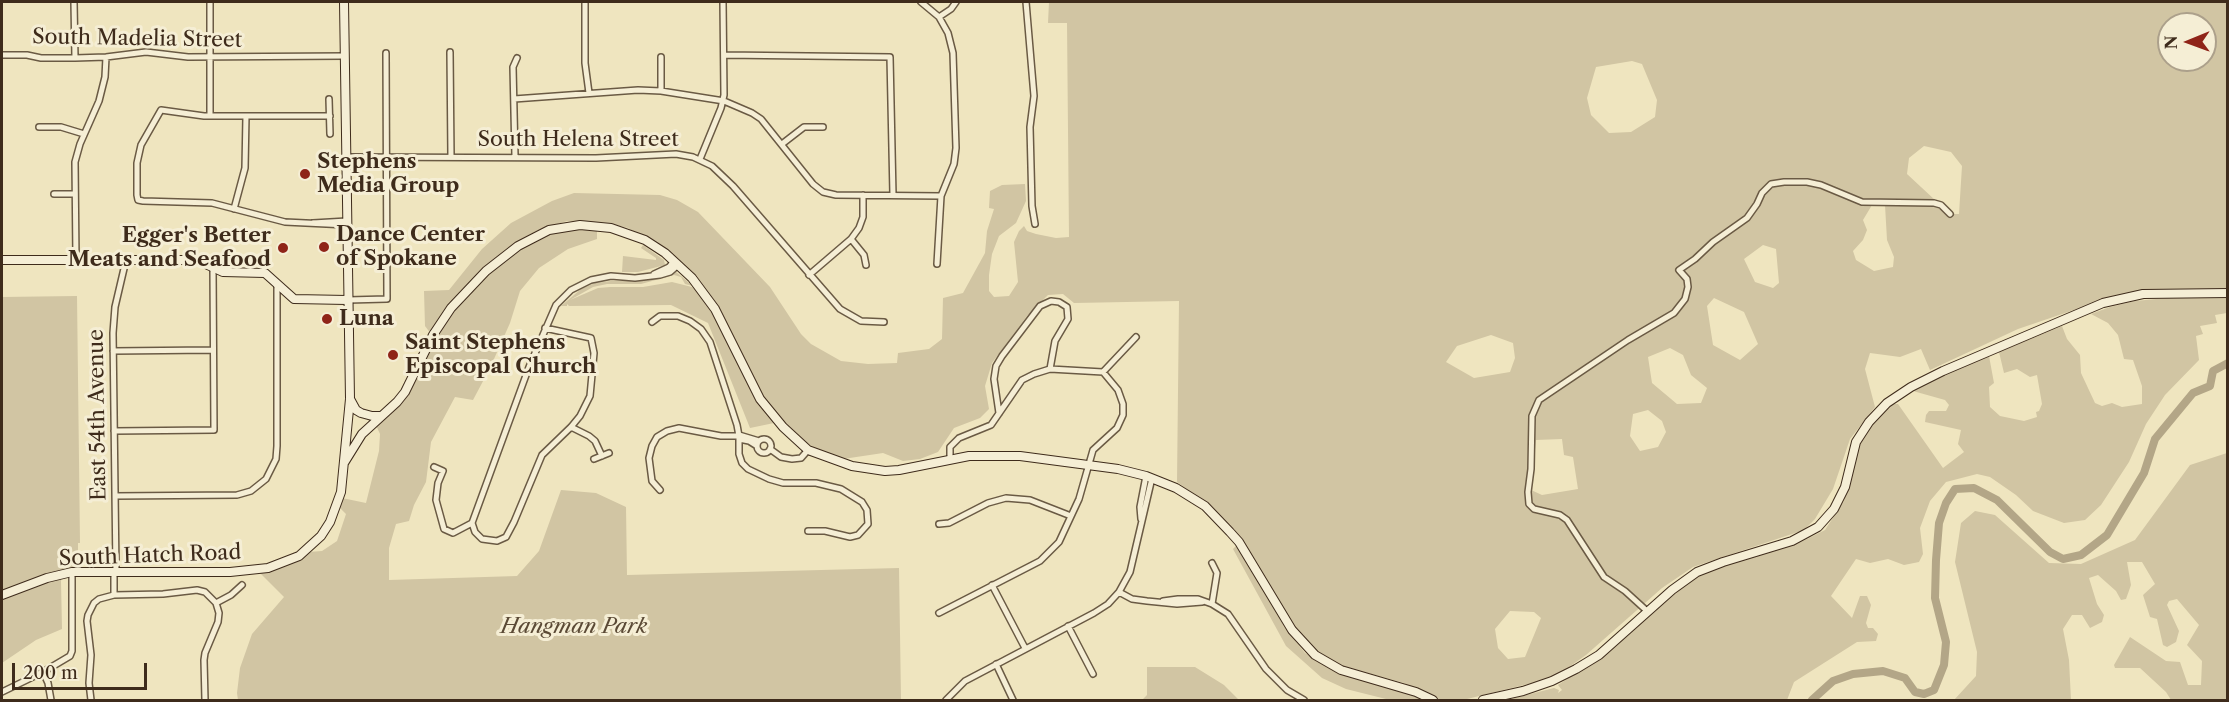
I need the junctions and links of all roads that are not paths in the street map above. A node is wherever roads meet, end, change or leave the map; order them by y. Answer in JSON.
{"nodes":[{"id":1,"x":74,"y":2,"type":"edge"},
{"id":2,"x":210,"y":2,"type":"edge"},
{"id":3,"x":344,"y":2,"type":"edge"},
{"id":4,"x":585,"y":2,"type":"edge"},
{"id":5,"x":723,"y":2,"type":"edge"},
{"id":6,"x":921,"y":2,"type":"edge"},
{"id":7,"x":956,"y":2,"type":"edge"},
{"id":8,"x":1026,"y":2,"type":"edge"},
{"id":9,"x":939,"y":17,"type":"junction"},
{"id":10,"x":386,"y":52,"type":"dead end"},
{"id":11,"x":450,"y":52,"type":"dead end"},
{"id":12,"x":2,"y":55,"type":"edge"},
{"id":13,"x":724,"y":55,"type":"junction"},
{"id":14,"x":345,"y":56,"type":"junction"},
{"id":15,"x":106,"y":57,"type":"junction"},
{"id":16,"x":210,"y":57,"type":"junction"},
{"id":17,"x":661,"y":57,"type":"dead end"},
{"id":18,"x":75,"y":58,"type":"junction"},
{"id":19,"x":517,"y":58,"type":"dead end"},
{"id":20,"x":661,"y":91,"type":"junction"},
{"id":21,"x":590,"y":93,"type":"junction"},
{"id":22,"x":329,"y":99,"type":"dead end"},
{"id":23,"x":514,"y":99,"type":"junction"},
{"id":24,"x":724,"y":101,"type":"junction"},
{"id":25,"x":210,"y":116,"type":"junction"},
{"id":26,"x":246,"y":116,"type":"junction"},
{"id":27,"x":330,"y":116,"type":"junction"},
{"id":28,"x":39,"y":127,"type":"dead end"},
{"id":29,"x":823,"y":127,"type":"dead end"},
{"id":30,"x":84,"y":134,"type":"junction"},
{"id":31,"x":330,"y":134,"type":"dead end"},
{"id":32,"x":782,"y":144,"type":"junction"},
{"id":33,"x":514,"y":156,"type":"junction"},
{"id":34,"x":346,"y":157,"type":"junction"},
{"id":35,"x":385,"y":157,"type":"junction"},
{"id":36,"x":451,"y":157,"type":"junction"},
{"id":37,"x":700,"y":159,"type":"junction"},
{"id":38,"x":54,"y":194,"type":"dead end"},
{"id":39,"x":75,"y":194,"type":"junction"},
{"id":40,"x":863,"y":195,"type":"junction"},
{"id":41,"x":893,"y":195,"type":"junction"},
{"id":42,"x":941,"y":196,"type":"junction"},
{"id":43,"x":234,"y":209,"type":"junction"},
{"id":44,"x":1950,"y":214,"type":"dead end"},
{"id":45,"x":347,"y":223,"type":"junction"},
{"id":46,"x":1035,"y":224,"type":"dead end"},
{"id":47,"x":850,"y":239,"type":"junction"},
{"id":48,"x":76,"y":259,"type":"junction"},
{"id":49,"x":2,"y":260,"type":"edge"},
{"id":50,"x":126,"y":260,"type":"junction"},
{"id":51,"x":676,"y":263,"type":"junction"},
{"id":52,"x":937,"y":264,"type":"dead end"},
{"id":53,"x":866,"y":265,"type":"dead end"},
{"id":54,"x":213,"y":269,"type":"junction"},
{"id":55,"x":809,"y":275,"type":"junction"},
{"id":56,"x":277,"y":284,"type":"junction"},
{"id":57,"x":2228,"y":293,"type":"edge"},
{"id":58,"x":347,"y":300,"type":"junction"},
{"id":59,"x":652,"y":322,"type":"dead end"},
{"id":60,"x":884,"y":322,"type":"dead end"},
{"id":61,"x":545,"y":328,"type":"junction"},
{"id":62,"x":1136,"y":337,"type":"dead end"},
{"id":63,"x":212,"y":350,"type":"junction"},
{"id":64,"x":113,"y":351,"type":"junction"},
{"id":65,"x":1050,"y":369,"type":"junction"},
{"id":66,"x":1103,"y":372,"type":"junction"},
{"id":67,"x":350,"y":399,"type":"junction"},
{"id":68,"x":999,"y":413,"type":"junction"},
{"id":69,"x":382,"y":416,"type":"junction"},
{"id":70,"x":571,"y":427,"type":"junction"},
{"id":71,"x":114,"y":431,"type":"junction"},
{"id":72,"x":739,"y":437,"type":"junction"},
{"id":73,"x":758,"y":443,"type":"junction"},
{"id":74,"x":770,"y":449,"type":"junction"},
{"id":75,"x":808,"y":450,"type":"junction"},
{"id":76,"x":609,"y":453,"type":"dead end"},
{"id":77,"x":602,"y":456,"type":"junction"},
{"id":78,"x":594,"y":459,"type":"dead end"},
{"id":79,"x":951,"y":460,"type":"junction"},
{"id":80,"x":344,"y":463,"type":"junction"},
{"id":81,"x":1089,"y":464,"type":"junction"},
{"id":82,"x":434,"y":467,"type":"dead end"},
{"id":83,"x":1149,"y":477,"type":"junction"},
{"id":84,"x":660,"y":490,"type":"dead end"},
{"id":85,"x":115,"y":496,"type":"junction"},
{"id":86,"x":1071,"y":516,"type":"junction"},
{"id":87,"x":472,"y":523,"type":"junction"},
{"id":88,"x":939,"y":524,"type":"dead end"},
{"id":89,"x":808,"y":531,"type":"dead end"},
{"id":90,"x":1212,"y":563,"type":"dead end"},
{"id":91,"x":115,"y":571,"type":"junction"},
{"id":92,"x":72,"y":573,"type":"junction"},
{"id":93,"x":242,"y":585,"type":"dead end"},
{"id":94,"x":992,"y":585,"type":"junction"},
{"id":95,"x":1119,"y":592,"type":"junction"},
{"id":96,"x":2,"y":595,"type":"edge"},
{"id":97,"x":114,"y":595,"type":"junction"},
{"id":98,"x":216,"y":603,"type":"junction"},
{"id":99,"x":1212,"y":604,"type":"junction"},
{"id":100,"x":1647,"y":611,"type":"junction"},
{"id":101,"x":939,"y":613,"type":"dead end"},
{"id":102,"x":1068,"y":626,"type":"junction"},
{"id":103,"x":1025,"y":648,"type":"junction"},
{"id":104,"x":996,"y":664,"type":"junction"},
{"id":105,"x":43,"y":672,"type":"junction"},
{"id":106,"x":1093,"y":674,"type":"dead end"},
{"id":107,"x":2,"y":692,"type":"edge"},
{"id":108,"x":51,"y":700,"type":"edge"},
{"id":109,"x":91,"y":700,"type":"edge"},
{"id":110,"x":205,"y":700,"type":"edge"},
{"id":111,"x":946,"y":700,"type":"edge"},
{"id":112,"x":1013,"y":700,"type":"edge"},
{"id":113,"x":1304,"y":700,"type":"edge"},
{"id":114,"x":1432,"y":700,"type":"edge"},
{"id":115,"x":1483,"y":700,"type":"edge"}],
"edges":[{"from":1,"to":18,"type":"street"},
{"from":2,"to":16,"type":"street"},
{"from":3,"to":14,"type":"main road"},
{"from":4,"to":21,"type":"street"},
{"from":5,"to":13,"type":"street"},
{"from":6,"to":9,"type":"street"},
{"from":7,"to":9,"type":"street"},
{"from":8,"to":46,"type":"street"},
{"from":9,"to":42,"type":"street"},
{"from":10,"to":35,"type":"street"},
{"from":11,"to":36,"type":"street"},
{"from":12,"to":18,"type":"street","name":"South Madelia Street"},
{"from":13,"to":24,"type":"street"},
{"from":13,"to":41,"type":"street"},
{"from":14,"to":16,"type":"street","name":"South Madelia Street"},
{"from":14,"to":34,"type":"main road"},
{"from":15,"to":16,"type":"street","name":"South Madelia Street"},
{"from":15,"to":18,"type":"street","name":"South Madelia Street"},
{"from":15,"to":30,"type":"street"},
{"from":16,"to":25,"type":"street"},
{"from":17,"to":20,"type":"street"},
{"from":19,"to":23,"type":"street"},
{"from":20,"to":21,"type":"street"},
{"from":20,"to":24,"type":"street"},
{"from":21,"to":23,"type":"street"},
{"from":22,"to":27,"type":"street"},
{"from":23,"to":33,"type":"street"},
{"from":24,"to":32,"type":"street"},
{"from":24,"to":37,"type":"street"},
{"from":25,"to":26,"type":"street"},
{"from":25,"to":43,"type":"street"},
{"from":26,"to":27,"type":"street"},
{"from":26,"to":43,"type":"street"},
{"from":27,"to":31,"type":"street"},
{"from":28,"to":30,"type":"street"},
{"from":29,"to":32,"type":"street"},
{"from":30,"to":39,"type":"street"},
{"from":32,"to":40,"type":"street"},
{"from":33,"to":36,"type":"street","name":"South Helena Street"},
{"from":33,"to":37,"type":"street","name":"South Helena Street"},
{"from":34,"to":35,"type":"street","name":"South Helena Street"},
{"from":34,"to":45,"type":"main road"},
{"from":35,"to":36,"type":"street","name":"South Helena Street"},
{"from":35,"to":58,"type":"street"},
{"from":37,"to":55,"type":"street","name":"South Helena Street"},
{"from":38,"to":39,"type":"street"},
{"from":39,"to":48,"type":"street"},
{"from":40,"to":41,"type":"street"},
{"from":40,"to":47,"type":"street"},
{"from":41,"to":42,"type":"street"},
{"from":42,"to":52,"type":"street"},
{"from":43,"to":45,"type":"street"},
{"from":44,"to":100,"type":"street"},
{"from":45,"to":58,"type":"main road"},
{"from":47,"to":53,"type":"street"},
{"from":47,"to":55,"type":"street"},
{"from":48,"to":49,"type":"main road"},
{"from":48,"to":50,"type":"main road"},
{"from":50,"to":54,"type":"main road"},
{"from":50,"to":64,"type":"street","name":"East 54th Avenue"},
{"from":51,"to":61,"type":"street"},
{"from":51,"to":69,"type":"main road"},
{"from":51,"to":75,"type":"main road"},
{"from":54,"to":56,"type":"main road"},
{"from":54,"to":63,"type":"street"},
{"from":55,"to":60,"type":"street","name":"South Helena Street"},
{"from":56,"to":58,"type":"main road"},
{"from":56,"to":85,"type":"street"},
{"from":57,"to":100,"type":"main road"},
{"from":58,"to":67,"type":"main road"},
{"from":59,"to":72,"type":"street"},
{"from":61,"to":70,"type":"street"},
{"from":61,"to":87,"type":"street"},
{"from":62,"to":66,"type":"street"},
{"from":63,"to":64,"type":"street"},
{"from":63,"to":71,"type":"street"},
{"from":64,"to":71,"type":"street","name":"East 54th Avenue"},
{"from":65,"to":66,"type":"street"},
{"from":65,"to":68,"type":"street"},
{"from":65,"to":68,"type":"street"},
{"from":66,"to":81,"type":"street"},
{"from":67,"to":69,"type":"main road"},
{"from":67,"to":80,"type":"main road"},
{"from":68,"to":79,"type":"street"},
{"from":69,"to":80,"type":"main road"},
{"from":70,"to":77,"type":"street"},
{"from":70,"to":87,"type":"street"},
{"from":71,"to":85,"type":"street","name":"East 54th Avenue"},
{"from":72,"to":73,"type":"street"},
{"from":72,"to":84,"type":"street"},
{"from":72,"to":89,"type":"street"},
{"from":73,"to":74,"type":"street"},
{"from":73,"to":74,"type":"street"},
{"from":74,"to":75,"type":"street"},
{"from":75,"to":79,"type":"main road"},
{"from":76,"to":77,"type":"street"},
{"from":77,"to":78,"type":"street"},
{"from":79,"to":81,"type":"main road"},
{"from":80,"to":91,"type":"main road","name":"South Hatch Road"},
{"from":81,"to":83,"type":"main road"},
{"from":81,"to":86,"type":"street"},
{"from":82,"to":87,"type":"street"},
{"from":83,"to":95,"type":"street"},
{"from":83,"to":114,"type":"main road"},
{"from":85,"to":91,"type":"street","name":"East 54th Avenue"},
{"from":86,"to":88,"type":"street"},
{"from":86,"to":94,"type":"street"},
{"from":90,"to":99,"type":"street"},
{"from":91,"to":92,"type":"main road","name":"South Hatch Road"},
{"from":91,"to":97,"type":"street","name":"East 54th Avenue"},
{"from":92,"to":96,"type":"main road","name":"South Hatch Road"},
{"from":92,"to":105,"type":"street"},
{"from":93,"to":98,"type":"street"},
{"from":94,"to":101,"type":"street"},
{"from":94,"to":103,"type":"street"},
{"from":95,"to":99,"type":"street"},
{"from":95,"to":102,"type":"street"},
{"from":97,"to":98,"type":"street"},
{"from":97,"to":109,"type":"street"},
{"from":98,"to":110,"type":"street"},
{"from":99,"to":113,"type":"street"},
{"from":100,"to":115,"type":"main road"},
{"from":102,"to":103,"type":"street"},
{"from":102,"to":106,"type":"street"},
{"from":103,"to":104,"type":"street"},
{"from":104,"to":111,"type":"street"},
{"from":104,"to":112,"type":"street"},
{"from":105,"to":107,"type":"street"},
{"from":105,"to":108,"type":"street"}]}
